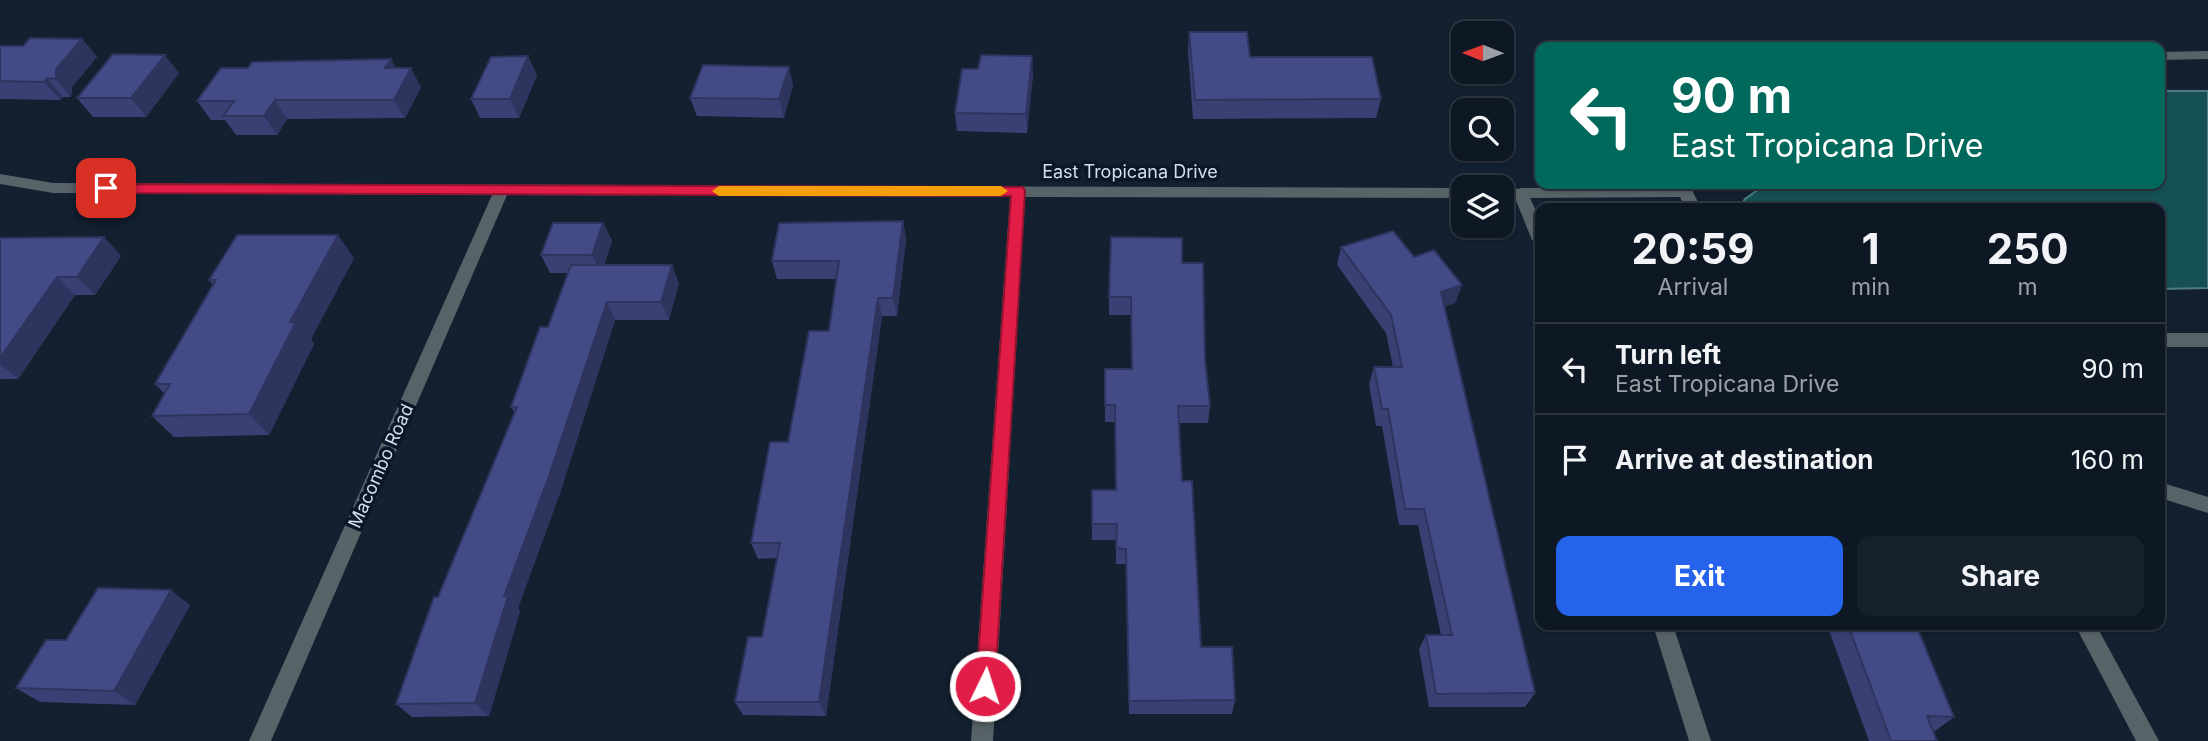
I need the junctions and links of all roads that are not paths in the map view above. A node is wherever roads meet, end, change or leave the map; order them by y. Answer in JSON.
{"nodes":[{"id":1,"x":2208,"y":55,"type":"edge"},
{"id":2,"x":2165,"y":56,"type":"edge"},
{"id":3,"x":7,"y":181,"type":"edge"},
{"id":4,"x":1650,"y":189,"type":"edge"},
{"id":5,"x":501,"y":191,"type":"junction"},
{"id":6,"x":1018,"y":191,"type":"junction"},
{"id":7,"x":0,"y":193,"type":"edge"},
{"id":8,"x":1451,"y":193,"type":"edge"},
{"id":9,"x":1514,"y":193,"type":"edge"},
{"id":10,"x":1521,"y":193,"type":"junction"},
{"id":11,"x":1535,"y":228,"type":"edge"},
{"id":12,"x":2165,"y":340,"type":"edge"},
{"id":13,"x":2208,"y":340,"type":"edge"},
{"id":14,"x":2165,"y":492,"type":"edge"},
{"id":15,"x":2208,"y":505,"type":"edge"},
{"id":16,"x":1665,"y":630,"type":"edge"},
{"id":17,"x":2088,"y":630,"type":"edge"},
{"id":18,"x":260,"y":741,"type":"edge"},
{"id":19,"x":982,"y":741,"type":"edge"},
{"id":20,"x":1700,"y":741,"type":"edge"},
{"id":21,"x":2148,"y":741,"type":"edge"}],
"edges":[{"from":1,"to":2,"type":"street"},
{"from":3,"to":5,"type":"street","name":"East Tropicana Drive"},
{"from":3,"to":7,"type":"street"},
{"from":4,"to":10,"type":"street"},
{"from":5,"to":6,"type":"street","name":"East Tropicana Drive"},
{"from":5,"to":18,"type":"street","name":"Macombo Road"},
{"from":6,"to":8,"type":"street","name":"East Tropicana Drive"},
{"from":6,"to":19,"type":"street"},
{"from":9,"to":10,"type":"street"},
{"from":10,"to":11,"type":"street"},
{"from":12,"to":13,"type":"street"},
{"from":14,"to":15,"type":"street"},
{"from":16,"to":20,"type":"street"},
{"from":17,"to":21,"type":"street"}]}
